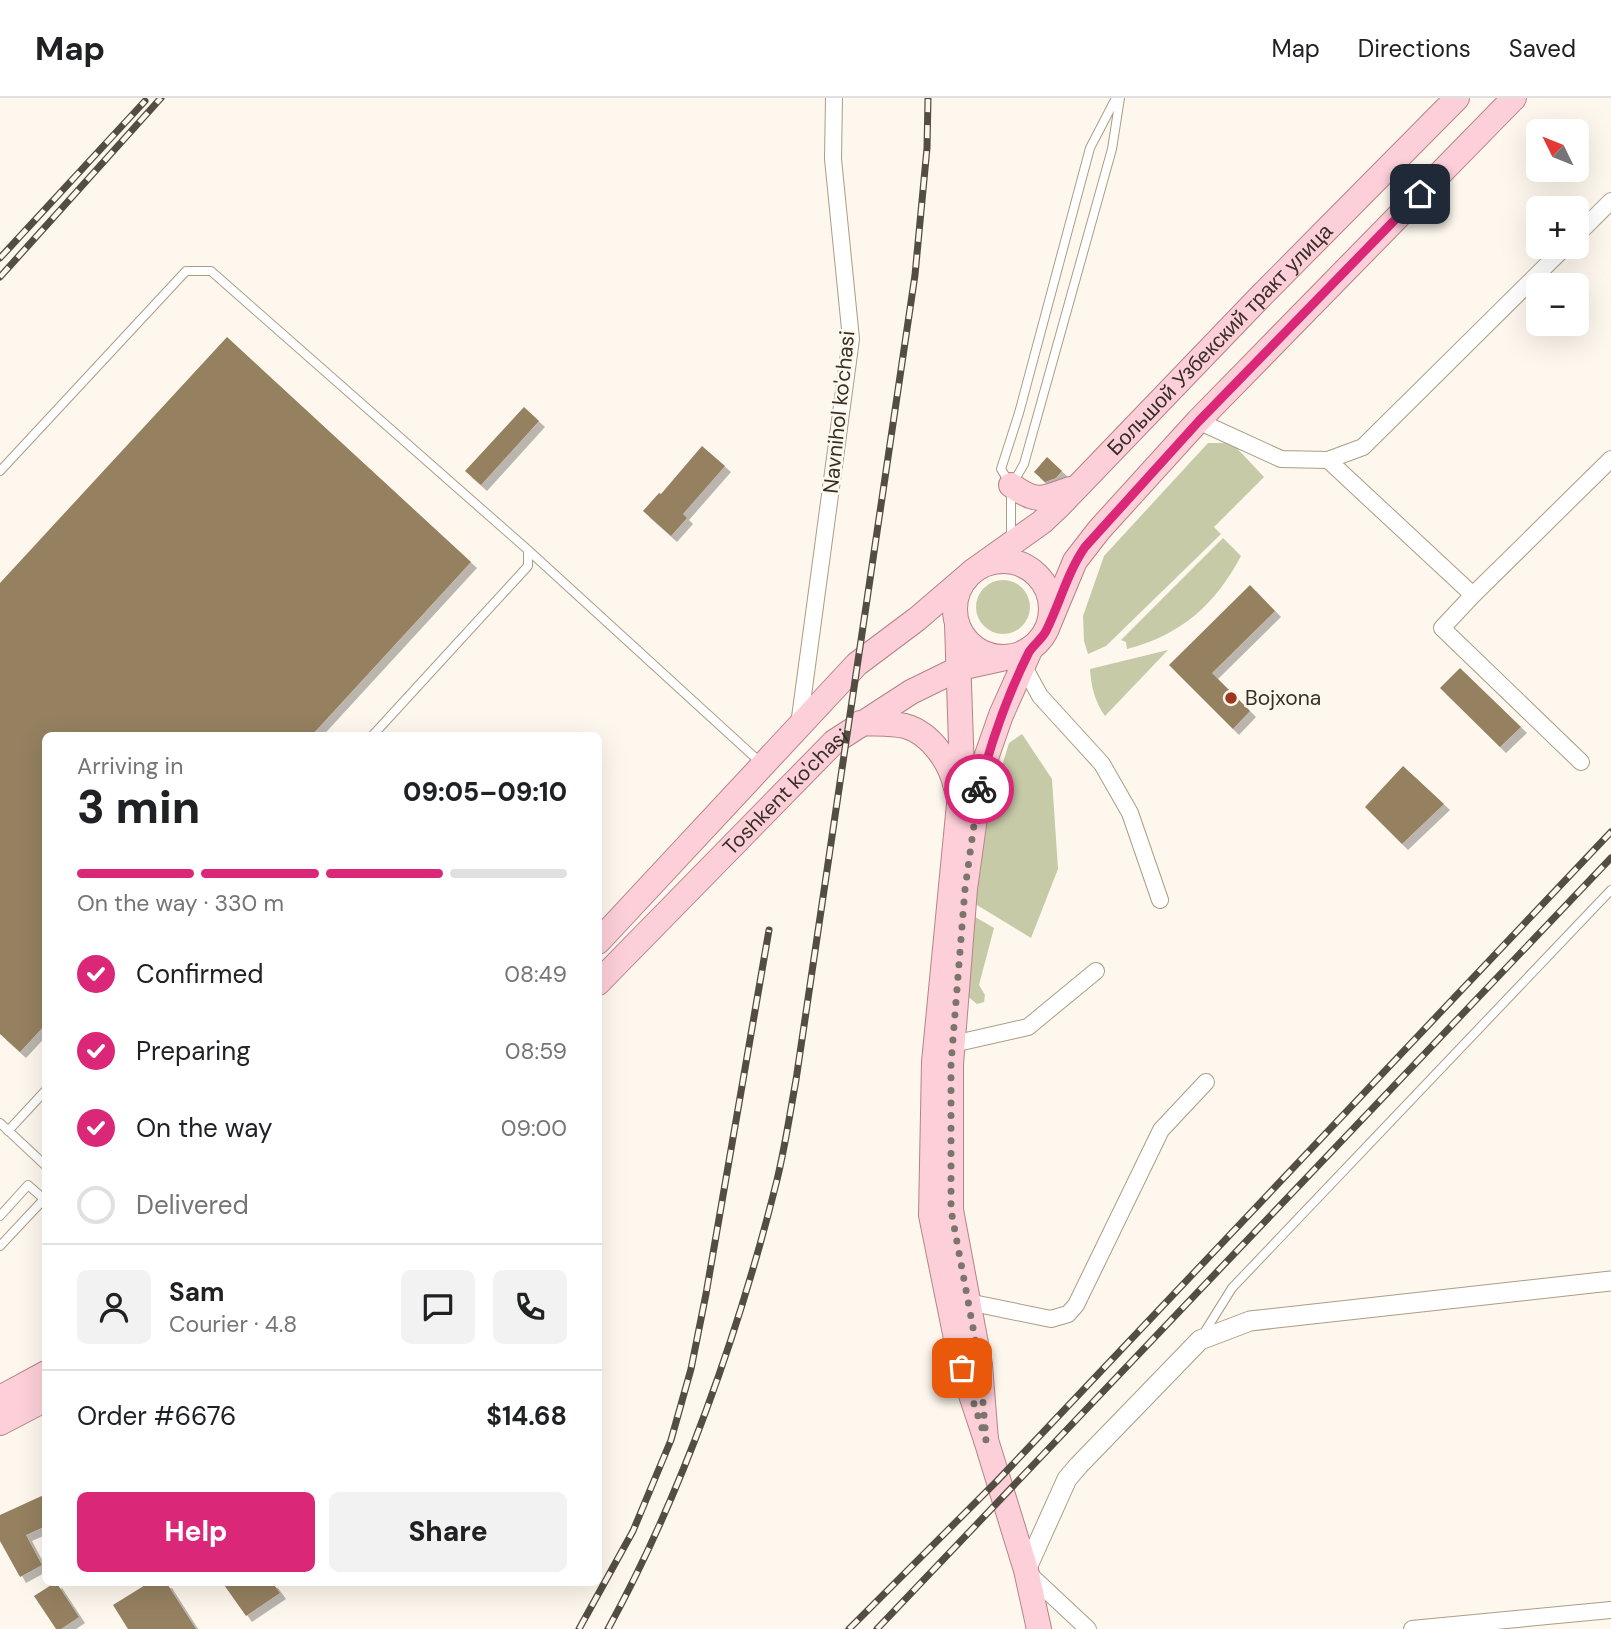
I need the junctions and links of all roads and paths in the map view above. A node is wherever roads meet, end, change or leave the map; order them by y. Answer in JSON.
{"nodes":[{"id":1,"x":834,"y":98,"type":"edge"},
{"id":2,"x":1118,"y":98,"type":"edge"},
{"id":3,"x":1457,"y":98,"type":"edge"},
{"id":4,"x":1514,"y":98,"type":"edge"},
{"id":5,"x":1611,"y":201,"type":"edge"},
{"id":6,"x":1589,"y":223,"type":"edge"},
{"id":7,"x":1553,"y":259,"type":"edge"},
{"id":8,"x":1199,"y":421,"type":"junction"},
{"id":9,"x":1611,"y":459,"type":"edge"},
{"id":10,"x":1328,"y":460,"type":"junction"},
{"id":11,"x":0,"y":471,"type":"edge"},
{"id":12,"x":1011,"y":485,"type":"junction"},
{"id":13,"x":1081,"y":485,"type":"junction"},
{"id":14,"x":528,"y":550,"type":"junction"},
{"id":15,"x":1012,"y":552,"type":"junction"},
{"id":16,"x":973,"y":571,"type":"junction"},
{"id":17,"x":1473,"y":595,"type":"junction"},
{"id":18,"x":1050,"y":621,"type":"junction"},
{"id":19,"x":957,"y":624,"type":"junction"},
{"id":20,"x":1022,"y":657,"type":"junction"},
{"id":21,"x":960,"y":668,"type":"junction"},
{"id":22,"x":860,"y":723,"type":"junction"},
{"id":23,"x":799,"y":725,"type":"junction"},
{"id":24,"x":376,"y":732,"type":"edge"},
{"id":25,"x":1581,"y":762,"type":"dead end"},
{"id":26,"x":764,"y":765,"type":"junction"},
{"id":27,"x":959,"y":804,"type":"junction"},
{"id":28,"x":1611,"y":890,"type":"edge"},
{"id":29,"x":1160,"y":900,"type":"dead end"},
{"id":30,"x":602,"y":938,"type":"edge"},
{"id":31,"x":1096,"y":971,"type":"dead end"},
{"id":32,"x":602,"y":979,"type":"edge"},
{"id":33,"x":944,"y":1042,"type":"junction"},
{"id":34,"x":1206,"y":1082,"type":"dead end"},
{"id":35,"x":42,"y":1094,"type":"edge"},
{"id":36,"x":0,"y":1123,"type":"edge"},
{"id":37,"x":8,"y":1130,"type":"junction"},
{"id":38,"x":42,"y":1162,"type":"edge"},
{"id":39,"x":42,"y":1196,"type":"edge"},
{"id":40,"x":42,"y":1201,"type":"edge"},
{"id":41,"x":0,"y":1216,"type":"edge"},
{"id":42,"x":0,"y":1246,"type":"edge"},
{"id":43,"x":1611,"y":1281,"type":"edge"},
{"id":44,"x":968,"y":1301,"type":"junction"},
{"id":45,"x":1200,"y":1340,"type":"junction"},
{"id":46,"x":42,"y":1375,"type":"edge"},
{"id":47,"x":0,"y":1398,"type":"edge"},
{"id":48,"x":42,"y":1401,"type":"edge"},
{"id":49,"x":0,"y":1423,"type":"edge"},
{"id":50,"x":986,"y":1440,"type":"junction"},
{"id":51,"x":1026,"y":1570,"type":"junction"},
{"id":52,"x":1611,"y":1610,"type":"edge"},
{"id":53,"x":1039,"y":1629,"type":"edge"},
{"id":54,"x":1088,"y":1629,"type":"edge"},
{"id":55,"x":1412,"y":1629,"type":"edge"}],
"edges":[{"from":1,"to":23,"type":"street","name":"Navnihol ko'chasi"},
{"from":2,"to":12,"type":"lane"},
{"from":2,"to":12,"type":"lane"},
{"from":3,"to":13,"type":"main road","name":"Большой Узбекский тракт улица"},
{"from":4,"to":8,"type":"main road","name":"Большой Узбекский тракт улица"},
{"from":5,"to":6,"type":"street"},
{"from":7,"to":10,"type":"street"},
{"from":8,"to":10,"type":"street"},
{"from":8,"to":18,"type":"main road","name":"Большой Узбекский тракт улица"},
{"from":9,"to":17,"type":"street"},
{"from":10,"to":17,"type":"street"},
{"from":11,"to":14,"type":"lane"},
{"from":12,"to":13,"type":"main road"},
{"from":12,"to":15,"type":"lane"},
{"from":13,"to":15,"type":"main road","name":"Большой Узбекский тракт улица"},
{"from":14,"to":24,"type":"lane"},
{"from":14,"to":26,"type":"lane"},
{"from":15,"to":16,"type":"main road"},
{"from":15,"to":18,"type":"main road"},
{"from":16,"to":19,"type":"main road"},
{"from":16,"to":23,"type":"main road","name":"Toshkent ko'chasi"},
{"from":17,"to":25,"type":"street"},
{"from":18,"to":20,"type":"main road"},
{"from":19,"to":20,"type":"main road"},
{"from":19,"to":21,"type":"main road"},
{"from":20,"to":21,"type":"main road","name":"Toshkent ko'chasi"},
{"from":20,"to":29,"type":"street"},
{"from":20,"to":33,"type":"main road"},
{"from":21,"to":22,"type":"main road","name":"Toshkent ko'chasi"},
{"from":21,"to":27,"type":"main road"},
{"from":22,"to":27,"type":"main road"},
{"from":22,"to":32,"type":"main road","name":"Toshkent ko'chasi"},
{"from":23,"to":26,"type":"main road","name":"Toshkent ko'chasi"},
{"from":26,"to":30,"type":"main road","name":"Toshkent ko'chasi"},
{"from":27,"to":33,"type":"main road"},
{"from":28,"to":45,"type":"lane"},
{"from":31,"to":33,"type":"street"},
{"from":33,"to":44,"type":"main road"},
{"from":33,"to":50,"type":"main road"},
{"from":34,"to":44,"type":"street"},
{"from":35,"to":37,"type":"lane"},
{"from":36,"to":37,"type":"lane"},
{"from":37,"to":38,"type":"lane"},
{"from":39,"to":41,"type":"lane"},
{"from":40,"to":42,"type":"lane"},
{"from":43,"to":45,"type":"street"},
{"from":44,"to":50,"type":"main road"},
{"from":45,"to":51,"type":"street"},
{"from":46,"to":47,"type":"main road"},
{"from":48,"to":49,"type":"main road"},
{"from":50,"to":51,"type":"main road"},
{"from":51,"to":53,"type":"main road"},
{"from":51,"to":54,"type":"street"},
{"from":52,"to":55,"type":"street"}]}
